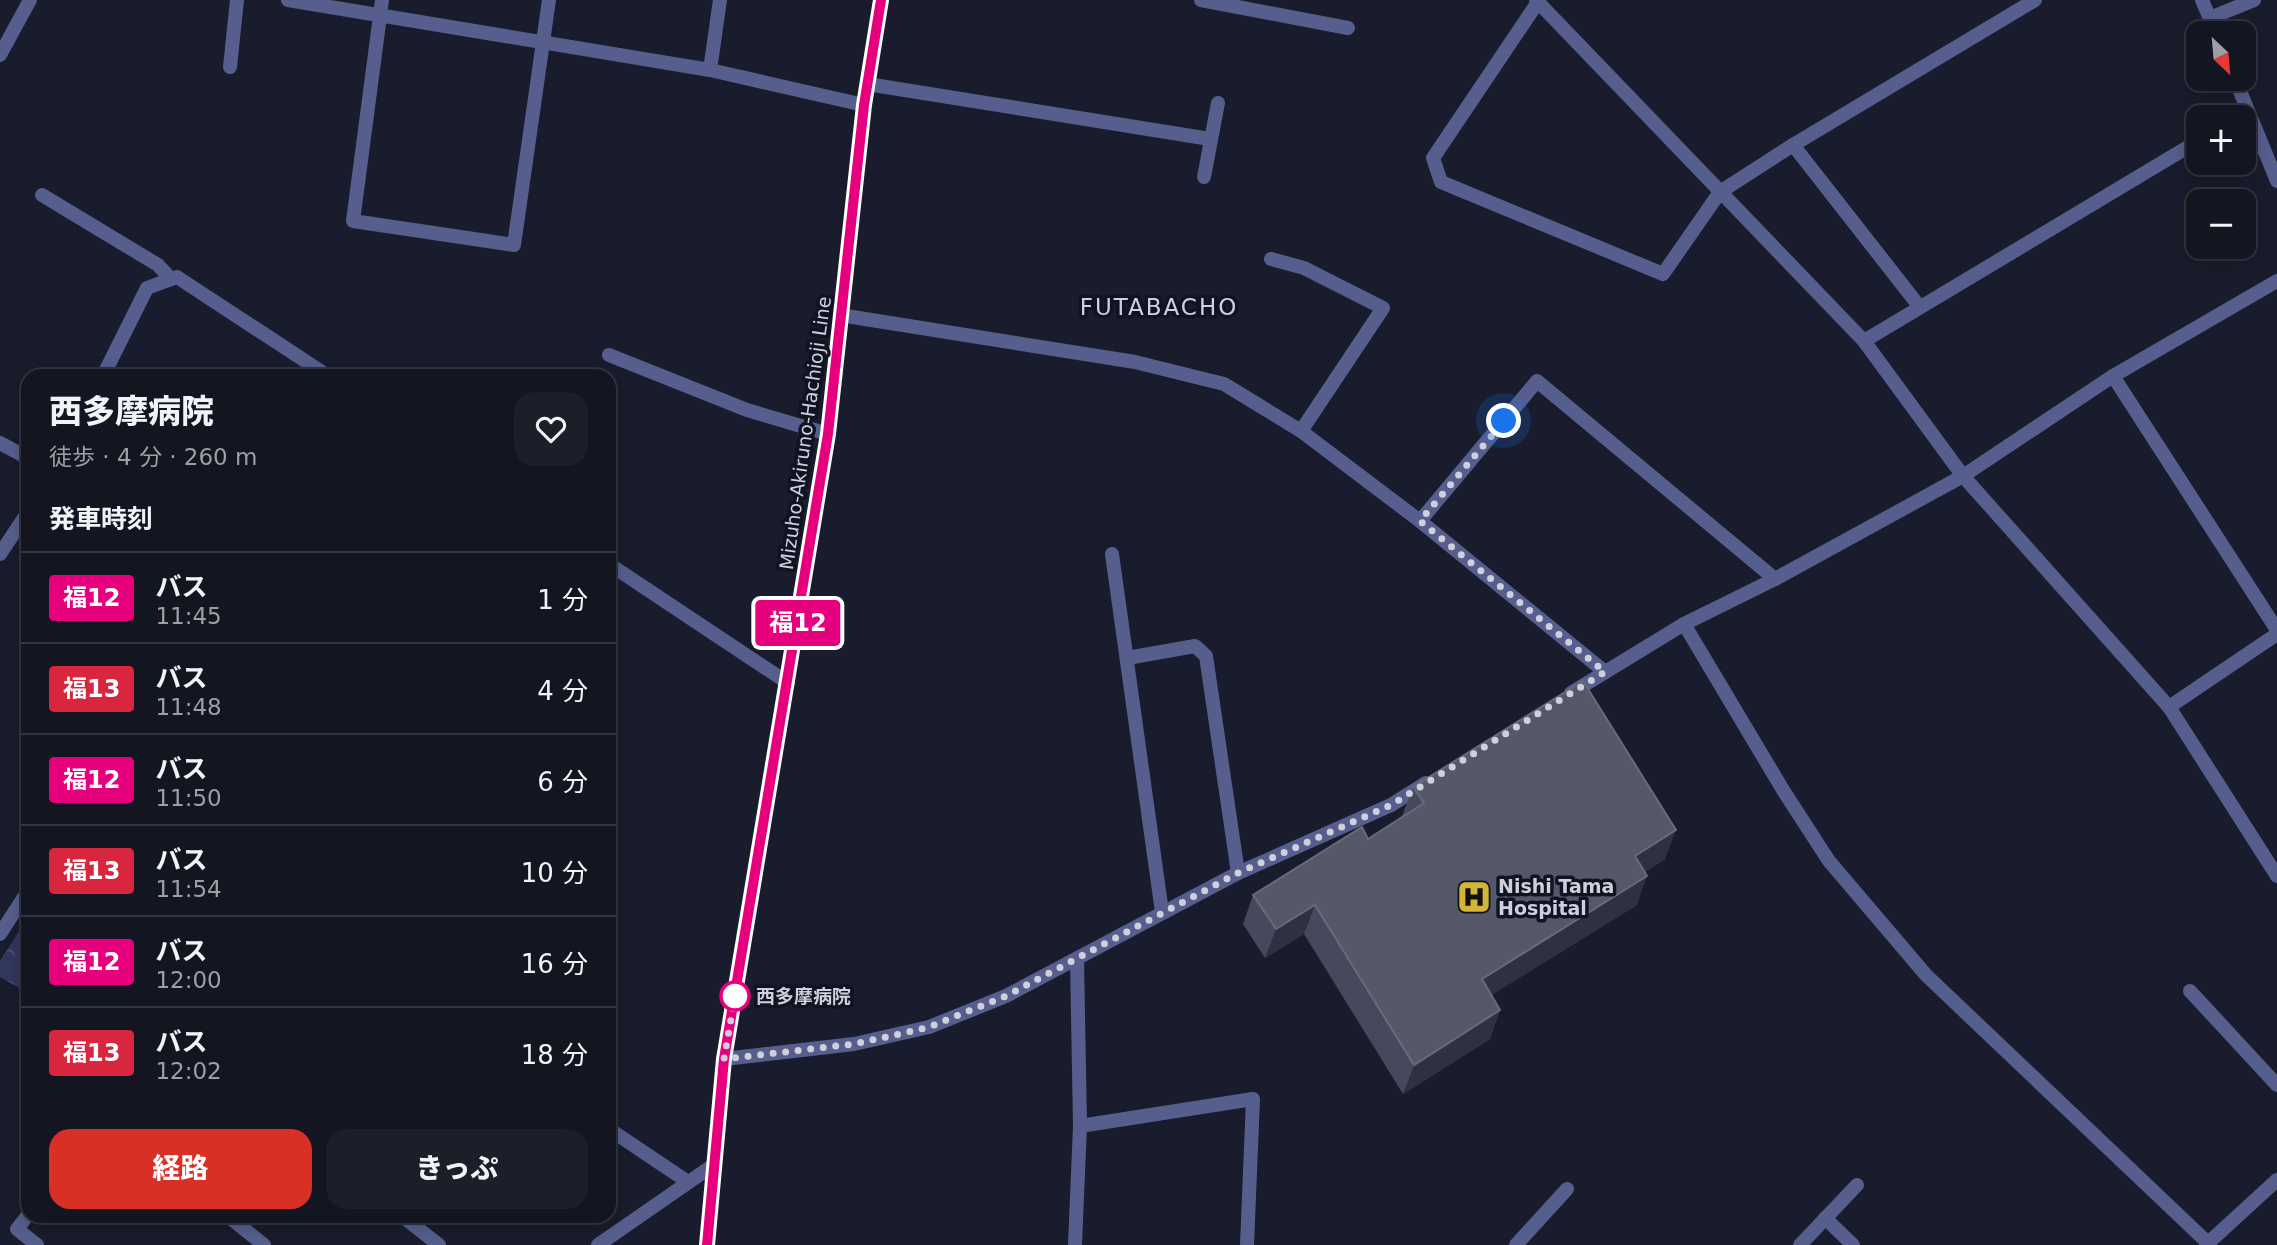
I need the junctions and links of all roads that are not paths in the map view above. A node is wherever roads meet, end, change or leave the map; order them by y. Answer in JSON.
{"nodes":[{"id":1,"x":30,"y":0,"type":"edge"},
{"id":2,"x":237,"y":0,"type":"edge"},
{"id":3,"x":288,"y":0,"type":"edge"},
{"id":4,"x":382,"y":0,"type":"edge"},
{"id":5,"x":549,"y":0,"type":"edge"},
{"id":6,"x":720,"y":0,"type":"edge"},
{"id":7,"x":881,"y":0,"type":"edge"},
{"id":8,"x":1201,"y":0,"type":"edge"},
{"id":9,"x":2035,"y":0,"type":"edge"},
{"id":10,"x":2202,"y":0,"type":"edge"},
{"id":11,"x":2255,"y":0,"type":"edge"},
{"id":12,"x":1537,"y":1,"type":"edge"},
{"id":13,"x":380,"y":16,"type":"junction"},
{"id":14,"x":2210,"y":19,"type":"joint"},
{"id":15,"x":1348,"y":28,"type":"dead end"},
{"id":16,"x":542,"y":44,"type":"junction"},
{"id":17,"x":0,"y":55,"type":"edge"},
{"id":18,"x":230,"y":68,"type":"dead end"},
{"id":19,"x":710,"y":69,"type":"junction"},
{"id":20,"x":867,"y":85,"type":"junction"},
{"id":21,"x":1218,"y":103,"type":"dead end"},
{"id":22,"x":864,"y":105,"type":"junction"},
{"id":23,"x":1210,"y":139,"type":"junction"},
{"id":24,"x":2256,"y":140,"type":"edge"},
{"id":25,"x":1793,"y":145,"type":"junction"},
{"id":26,"x":2186,"y":148,"type":"edge"},
{"id":27,"x":1204,"y":177,"type":"dead end"},
{"id":28,"x":2277,"y":181,"type":"edge"},
{"id":29,"x":1720,"y":192,"type":"junction"},
{"id":30,"x":42,"y":195,"type":"dead end"},
{"id":31,"x":1270,"y":259,"type":"dead end"},
{"id":32,"x":171,"y":279,"type":"junction"},
{"id":33,"x":2277,"y":281,"type":"edge"},
{"id":34,"x":1919,"y":306,"type":"junction"},
{"id":35,"x":841,"y":315,"type":"junction"},
{"id":36,"x":1864,"y":341,"type":"junction"},
{"id":37,"x":609,"y":355,"type":"dead end"},
{"id":38,"x":106,"y":369,"type":"edge"},
{"id":39,"x":317,"y":369,"type":"edge"},
{"id":40,"x":2113,"y":376,"type":"junction"},
{"id":41,"x":1301,"y":432,"type":"junction"},
{"id":42,"x":828,"y":434,"type":"junction"},
{"id":43,"x":0,"y":443,"type":"edge"},
{"id":44,"x":21,"y":454,"type":"edge"},
{"id":45,"x":1963,"y":476,"type":"junction"},
{"id":46,"x":1420,"y":521,"type":"junction"},
{"id":47,"x":21,"y":522,"type":"edge"},
{"id":48,"x":0,"y":554,"type":"edge"},
{"id":49,"x":1112,"y":554,"type":"dead end"},
{"id":50,"x":616,"y":569,"type":"edge"},
{"id":51,"x":1775,"y":579,"type":"junction"},
{"id":52,"x":1684,"y":624,"type":"junction"},
{"id":53,"x":2277,"y":632,"type":"edge"},
{"id":54,"x":1127,"y":658,"type":"junction"},
{"id":55,"x":1605,"y":672,"type":"junction"},
{"id":56,"x":788,"y":683,"type":"junction"},
{"id":57,"x":1560,"y":700,"type":"edge"},
{"id":58,"x":2169,"y":707,"type":"junction"},
{"id":59,"x":1436,"y":777,"type":"edge"},
{"id":60,"x":1238,"y":873,"type":"junction"},
{"id":61,"x":2277,"y":876,"type":"edge"},
{"id":62,"x":21,"y":902,"type":"edge"},
{"id":63,"x":1162,"y":912,"type":"junction"},
{"id":64,"x":0,"y":934,"type":"edge"},
{"id":65,"x":1077,"y":959,"type":"junction"},
{"id":66,"x":2190,"y":991,"type":"dead end"},
{"id":67,"x":724,"y":1059,"type":"junction"},
{"id":68,"x":2277,"y":1085,"type":"edge"},
{"id":69,"x":1080,"y":1126,"type":"junction"},
{"id":70,"x":616,"y":1134,"type":"edge"},
{"id":71,"x":715,"y":1164,"type":"junction"},
{"id":72,"x":2277,"y":1180,"type":"edge"},
{"id":73,"x":688,"y":1182,"type":"junction"},
{"id":74,"x":1857,"y":1185,"type":"dead end"},
{"id":75,"x":1567,"y":1189,"type":"dead end"},
{"id":76,"x":1825,"y":1218,"type":"junction"},
{"id":77,"x":22,"y":1223,"type":"edge"},
{"id":78,"x":237,"y":1223,"type":"edge"},
{"id":79,"x":411,"y":1223,"type":"edge"},
{"id":80,"x":2207,"y":1244,"type":"edge"},
{"id":81,"x":37,"y":1245,"type":"edge"},
{"id":82,"x":264,"y":1245,"type":"edge"},
{"id":83,"x":439,"y":1245,"type":"edge"},
{"id":84,"x":598,"y":1245,"type":"edge"},
{"id":85,"x":707,"y":1245,"type":"edge"},
{"id":86,"x":1075,"y":1245,"type":"edge"},
{"id":87,"x":1247,"y":1245,"type":"edge"},
{"id":88,"x":1516,"y":1245,"type":"edge"},
{"id":89,"x":1800,"y":1245,"type":"edge"},
{"id":90,"x":1853,"y":1245,"type":"edge"}],
"edges":[{"from":1,"to":17,"type":"street"},
{"from":2,"to":18,"type":"street"},
{"from":3,"to":13,"type":"street"},
{"from":4,"to":13,"type":"street"},
{"from":5,"to":16,"type":"street"},
{"from":6,"to":19,"type":"street"},
{"from":7,"to":20,"type":"main road","name":"Mizuho-Akiruno-Hachioji Line"},
{"from":8,"to":15,"type":"street"},
{"from":9,"to":25,"type":"street"},
{"from":10,"to":14,"type":"street"},
{"from":11,"to":14,"type":"street"},
{"from":12,"to":29,"type":"street"},
{"from":12,"to":29,"type":"street"},
{"from":13,"to":16,"type":"street"},
{"from":13,"to":16,"type":"street"},
{"from":16,"to":19,"type":"street"},
{"from":19,"to":22,"type":"street"},
{"from":20,"to":22,"type":"main road","name":"Mizuho-Akiruno-Hachioji Line"},
{"from":20,"to":23,"type":"street"},
{"from":21,"to":23,"type":"street"},
{"from":22,"to":35,"type":"main road","name":"Mizuho-Akiruno-Hachioji Line"},
{"from":23,"to":27,"type":"street"},
{"from":24,"to":28,"type":"street"},
{"from":25,"to":29,"type":"street"},
{"from":25,"to":34,"type":"street"},
{"from":26,"to":34,"type":"street"},
{"from":29,"to":36,"type":"street"},
{"from":30,"to":32,"type":"street"},
{"from":31,"to":41,"type":"street"},
{"from":32,"to":38,"type":"street"},
{"from":32,"to":39,"type":"street"},
{"from":33,"to":40,"type":"street"},
{"from":34,"to":36,"type":"street"},
{"from":35,"to":41,"type":"street"},
{"from":35,"to":42,"type":"main road","name":"Mizuho-Akiruno-Hachioji Line"},
{"from":36,"to":45,"type":"street"},
{"from":37,"to":42,"type":"street"},
{"from":40,"to":45,"type":"street"},
{"from":40,"to":53,"type":"street"},
{"from":41,"to":46,"type":"street"},
{"from":42,"to":56,"type":"main road","name":"Mizuho-Akiruno-Hachioji Line"},
{"from":43,"to":44,"type":"street"},
{"from":45,"to":51,"type":"street"},
{"from":45,"to":58,"type":"street"},
{"from":46,"to":51,"type":"street"},
{"from":46,"to":55,"type":"street"},
{"from":47,"to":48,"type":"street"},
{"from":49,"to":54,"type":"street"},
{"from":50,"to":56,"type":"street"},
{"from":51,"to":52,"type":"street"},
{"from":52,"to":55,"type":"street"},
{"from":52,"to":80,"type":"street"},
{"from":53,"to":58,"type":"street"},
{"from":54,"to":60,"type":"street"},
{"from":54,"to":63,"type":"street"},
{"from":55,"to":57,"type":"street"},
{"from":56,"to":67,"type":"main road","name":"Mizuho-Akiruno-Hachioji Line"},
{"from":58,"to":61,"type":"street"},
{"from":59,"to":60,"type":"street"},
{"from":60,"to":63,"type":"street"},
{"from":62,"to":64,"type":"street"},
{"from":63,"to":65,"type":"street"},
{"from":65,"to":67,"type":"street"},
{"from":65,"to":69,"type":"street"},
{"from":66,"to":68,"type":"street"},
{"from":67,"to":71,"type":"main road","name":"Mizuho-Akiruno-Hachioji Line"},
{"from":69,"to":86,"type":"street"},
{"from":69,"to":87,"type":"street"},
{"from":70,"to":73,"type":"street"},
{"from":71,"to":73,"type":"street"},
{"from":71,"to":85,"type":"main road","name":"Mizuho-Akiruno-Hachioji Line"},
{"from":72,"to":80,"type":"street"},
{"from":73,"to":84,"type":"street"},
{"from":74,"to":76,"type":"street"},
{"from":75,"to":88,"type":"street"},
{"from":76,"to":89,"type":"street"},
{"from":76,"to":90,"type":"street"},
{"from":77,"to":81,"type":"street"},
{"from":78,"to":82,"type":"street"},
{"from":79,"to":83,"type":"street"}]}
